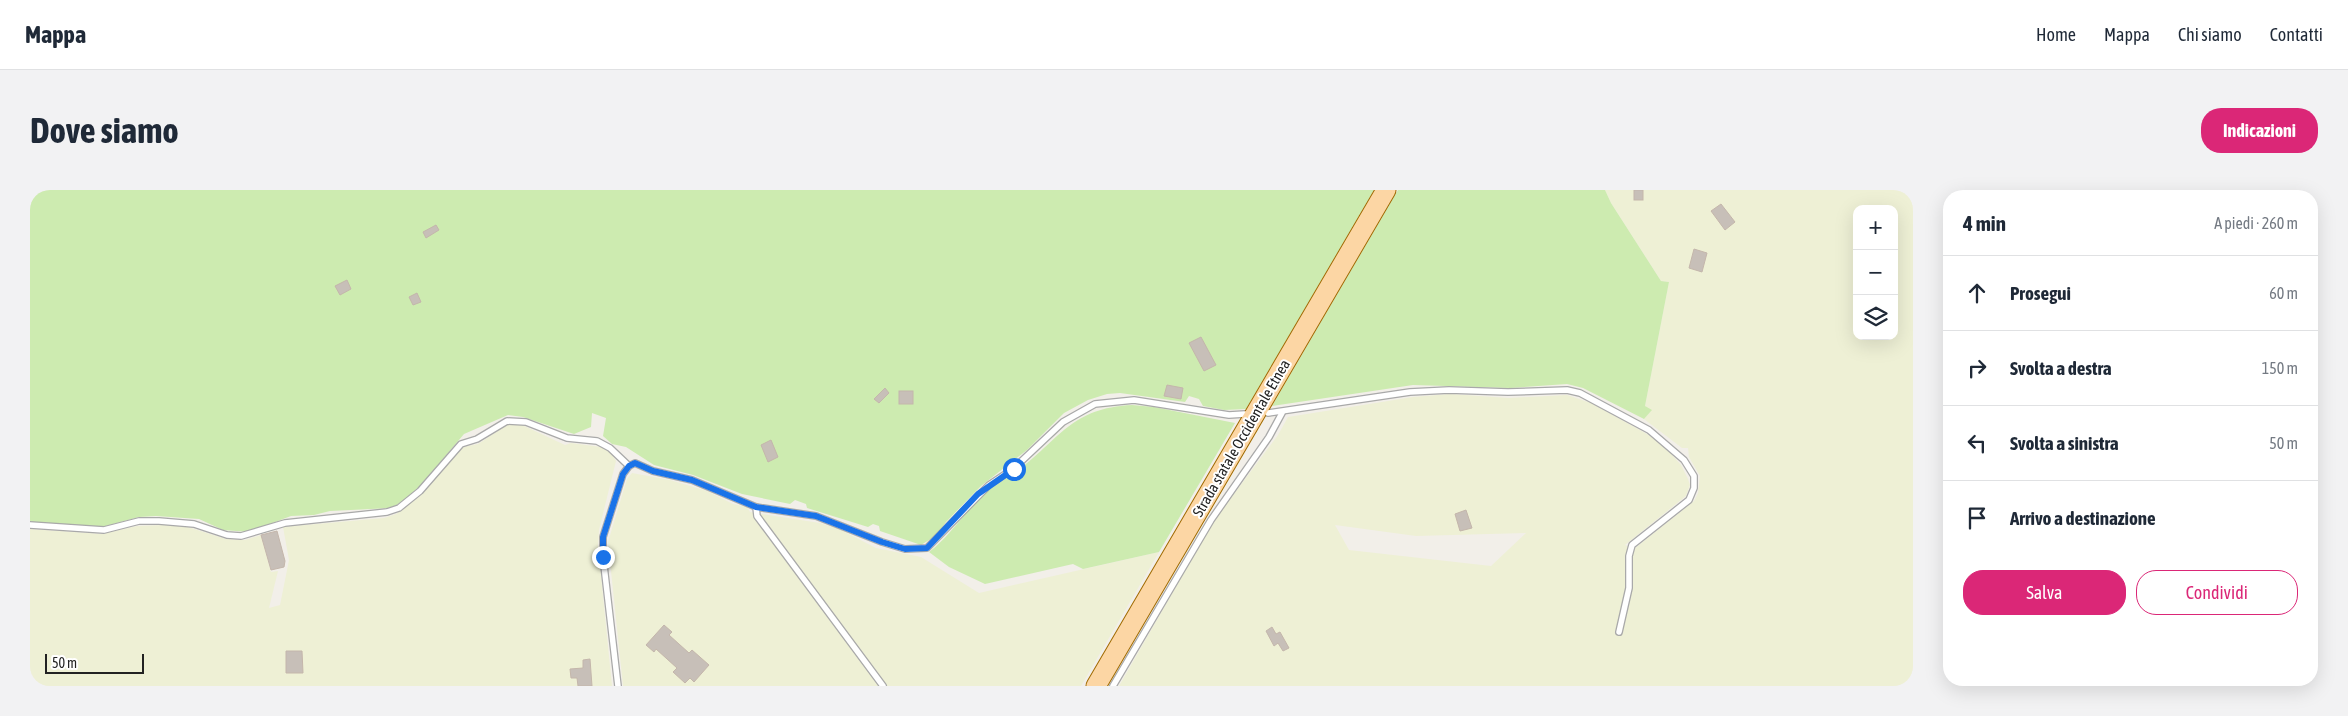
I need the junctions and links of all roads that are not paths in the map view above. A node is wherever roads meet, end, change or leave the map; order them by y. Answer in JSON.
{"nodes":[{"id":1,"x":1386,"y":190,"type":"edge"},
{"id":2,"x":1282,"y":412,"type":"junction"},
{"id":3,"x":1268,"y":413,"type":"dead end"},
{"id":4,"x":1245,"y":414,"type":"dead end"},
{"id":5,"x":629,"y":466,"type":"junction"},
{"id":6,"x":756,"y":507,"type":"junction"},
{"id":7,"x":30,"y":525,"type":"edge"},
{"id":8,"x":1620,"y":632,"type":"dead end"},
{"id":9,"x":618,"y":686,"type":"edge"},
{"id":10,"x":884,"y":686,"type":"edge"},
{"id":11,"x":1096,"y":686,"type":"edge"},
{"id":12,"x":1114,"y":686,"type":"edge"}],
"edges":[{"from":1,"to":11,"type":"main road","name":"Strada statale Occidentale Etnea"},
{"from":2,"to":3,"type":"lane"},
{"from":2,"to":8,"type":"lane"},
{"from":2,"to":12,"type":"lane"},
{"from":4,"to":6,"type":"lane"},
{"from":5,"to":6,"type":"lane"},
{"from":5,"to":7,"type":"lane"},
{"from":5,"to":9,"type":"lane"},
{"from":6,"to":10,"type":"lane"}]}
